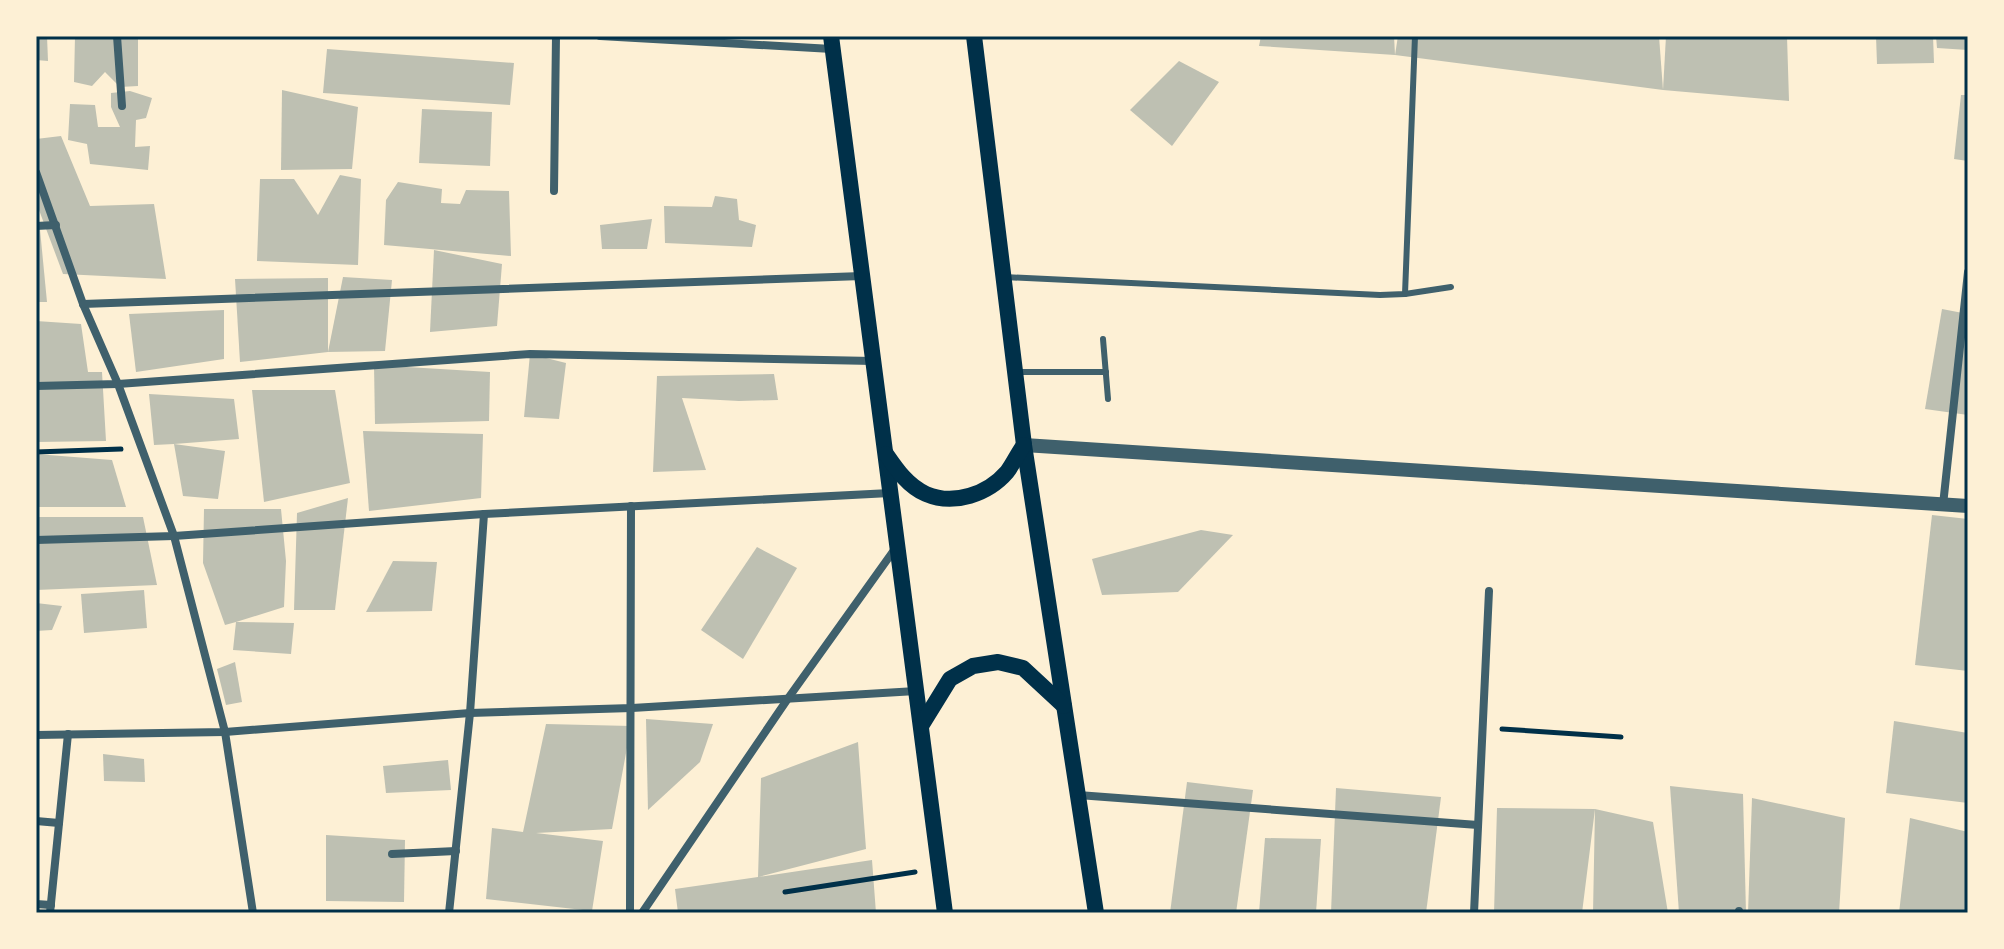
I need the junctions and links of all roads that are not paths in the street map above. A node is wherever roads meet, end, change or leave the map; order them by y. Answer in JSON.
{"nodes":[{"id":1,"x":117,"y":36,"type":"edge"},
{"id":2,"x":556,"y":36,"type":"edge"},
{"id":3,"x":600,"y":36,"type":"edge"},
{"id":4,"x":974,"y":36,"type":"edge"},
{"id":5,"x":1415,"y":36,"type":"edge"},
{"id":6,"x":832,"y":42,"type":"edge"},
{"id":7,"x":122,"y":106,"type":"dead end"},
{"id":8,"x":36,"y":172,"type":"edge"},
{"id":9,"x":554,"y":191,"type":"dead end"},
{"id":10,"x":56,"y":225,"type":"junction"},
{"id":11,"x":36,"y":226,"type":"edge"},
{"id":12,"x":1968,"y":272,"type":"edge"},
{"id":13,"x":862,"y":276,"type":"junction"},
{"id":14,"x":1003,"y":277,"type":"junction"},
{"id":15,"x":1451,"y":287,"type":"dead end"},
{"id":16,"x":1405,"y":294,"type":"junction"},
{"id":17,"x":83,"y":304,"type":"junction"},
{"id":18,"x":1103,"y":339,"type":"dead end"},
{"id":19,"x":873,"y":361,"type":"junction"},
{"id":20,"x":1014,"y":372,"type":"junction"},
{"id":21,"x":1106,"y":372,"type":"junction"},
{"id":22,"x":118,"y":384,"type":"junction"},
{"id":23,"x":36,"y":386,"type":"edge"},
{"id":24,"x":1108,"y":399,"type":"dead end"},
{"id":25,"x":1024,"y":445,"type":"junction"},
{"id":26,"x":885,"y":453,"type":"junction"},
{"id":27,"x":890,"y":493,"type":"junction"},
{"id":28,"x":1943,"y":505,"type":"junction"},
{"id":29,"x":631,"y":506,"type":"junction"},
{"id":30,"x":1968,"y":506,"type":"edge"},
{"id":31,"x":484,"y":514,"type":"junction"},
{"id":32,"x":174,"y":536,"type":"junction"},
{"id":33,"x":36,"y":540,"type":"edge"},
{"id":34,"x":897,"y":545,"type":"junction"},
{"id":35,"x":1489,"y":591,"type":"dead end"},
{"id":36,"x":916,"y":691,"type":"junction"},
{"id":37,"x":789,"y":697,"type":"junction"},
{"id":38,"x":1064,"y":706,"type":"junction"},
{"id":39,"x":632,"y":708,"type":"junction"},
{"id":40,"x":470,"y":713,"type":"junction"},
{"id":41,"x":921,"y":726,"type":"junction"},
{"id":42,"x":225,"y":732,"type":"junction"},
{"id":43,"x":68,"y":734,"type":"junction"},
{"id":44,"x":36,"y":735,"type":"edge"},
{"id":45,"x":1078,"y":795,"type":"junction"},
{"id":46,"x":36,"y":821,"type":"edge"},
{"id":47,"x":59,"y":823,"type":"junction"},
{"id":48,"x":1478,"y":825,"type":"junction"},
{"id":49,"x":456,"y":851,"type":"junction"},
{"id":50,"x":392,"y":854,"type":"dead end"},
{"id":51,"x":36,"y":904,"type":"edge"},
{"id":52,"x":50,"y":909,"type":"edge"},
{"id":53,"x":450,"y":912,"type":"edge"},
{"id":54,"x":253,"y":913,"type":"edge"},
{"id":55,"x":460,"y":913,"type":"edge"},
{"id":56,"x":630,"y":913,"type":"edge"},
{"id":57,"x":642,"y":913,"type":"edge"},
{"id":58,"x":945,"y":913,"type":"edge"},
{"id":59,"x":1096,"y":913,"type":"edge"},
{"id":60,"x":1474,"y":913,"type":"edge"}],
"edges":[{"from":1,"to":7,"type":"street"},
{"from":2,"to":9,"type":"street"},
{"from":3,"to":6,"type":"street"},
{"from":4,"to":14,"type":"main road"},
{"from":5,"to":16,"type":"lane"},
{"from":6,"to":13,"type":"main road"},
{"from":8,"to":10,"type":"street"},
{"from":10,"to":11,"type":"street"},
{"from":10,"to":17,"type":"street"},
{"from":12,"to":28,"type":"street"},
{"from":13,"to":17,"type":"street"},
{"from":13,"to":19,"type":"main road"},
{"from":14,"to":16,"type":"lane"},
{"from":14,"to":20,"type":"main road"},
{"from":15,"to":16,"type":"lane"},
{"from":17,"to":22,"type":"street"},
{"from":18,"to":21,"type":"lane"},
{"from":19,"to":22,"type":"street"},
{"from":19,"to":26,"type":"main road"},
{"from":20,"to":21,"type":"lane"},
{"from":20,"to":25,"type":"main road"},
{"from":21,"to":24,"type":"lane"},
{"from":22,"to":23,"type":"street"},
{"from":22,"to":32,"type":"street"},
{"from":25,"to":26,"type":"main road"},
{"from":25,"to":28,"type":"street"},
{"from":25,"to":38,"type":"main road"},
{"from":26,"to":27,"type":"main road"},
{"from":27,"to":29,"type":"street"},
{"from":27,"to":34,"type":"main road"},
{"from":28,"to":30,"type":"street"},
{"from":29,"to":31,"type":"street"},
{"from":29,"to":39,"type":"street"},
{"from":31,"to":32,"type":"street"},
{"from":31,"to":40,"type":"street"},
{"from":32,"to":33,"type":"street"},
{"from":32,"to":42,"type":"street"},
{"from":34,"to":36,"type":"main road"},
{"from":34,"to":37,"type":"street"},
{"from":35,"to":48,"type":"street"},
{"from":36,"to":37,"type":"street"},
{"from":36,"to":41,"type":"main road"},
{"from":37,"to":39,"type":"street"},
{"from":37,"to":57,"type":"street"},
{"from":38,"to":41,"type":"main road"},
{"from":38,"to":45,"type":"main road"},
{"from":39,"to":40,"type":"street"},
{"from":39,"to":56,"type":"street"},
{"from":40,"to":42,"type":"street"},
{"from":40,"to":49,"type":"street"},
{"from":41,"to":58,"type":"main road"},
{"from":42,"to":43,"type":"street"},
{"from":42,"to":54,"type":"street"},
{"from":43,"to":44,"type":"street"},
{"from":43,"to":47,"type":"street"},
{"from":45,"to":48,"type":"street"},
{"from":45,"to":59,"type":"main road"},
{"from":46,"to":47,"type":"street"},
{"from":47,"to":52,"type":"street"},
{"from":48,"to":60,"type":"street"},
{"from":49,"to":50,"type":"street"},
{"from":49,"to":53,"type":"street"},
{"from":51,"to":52,"type":"street"},
{"from":53,"to":55,"type":"street"}]}
